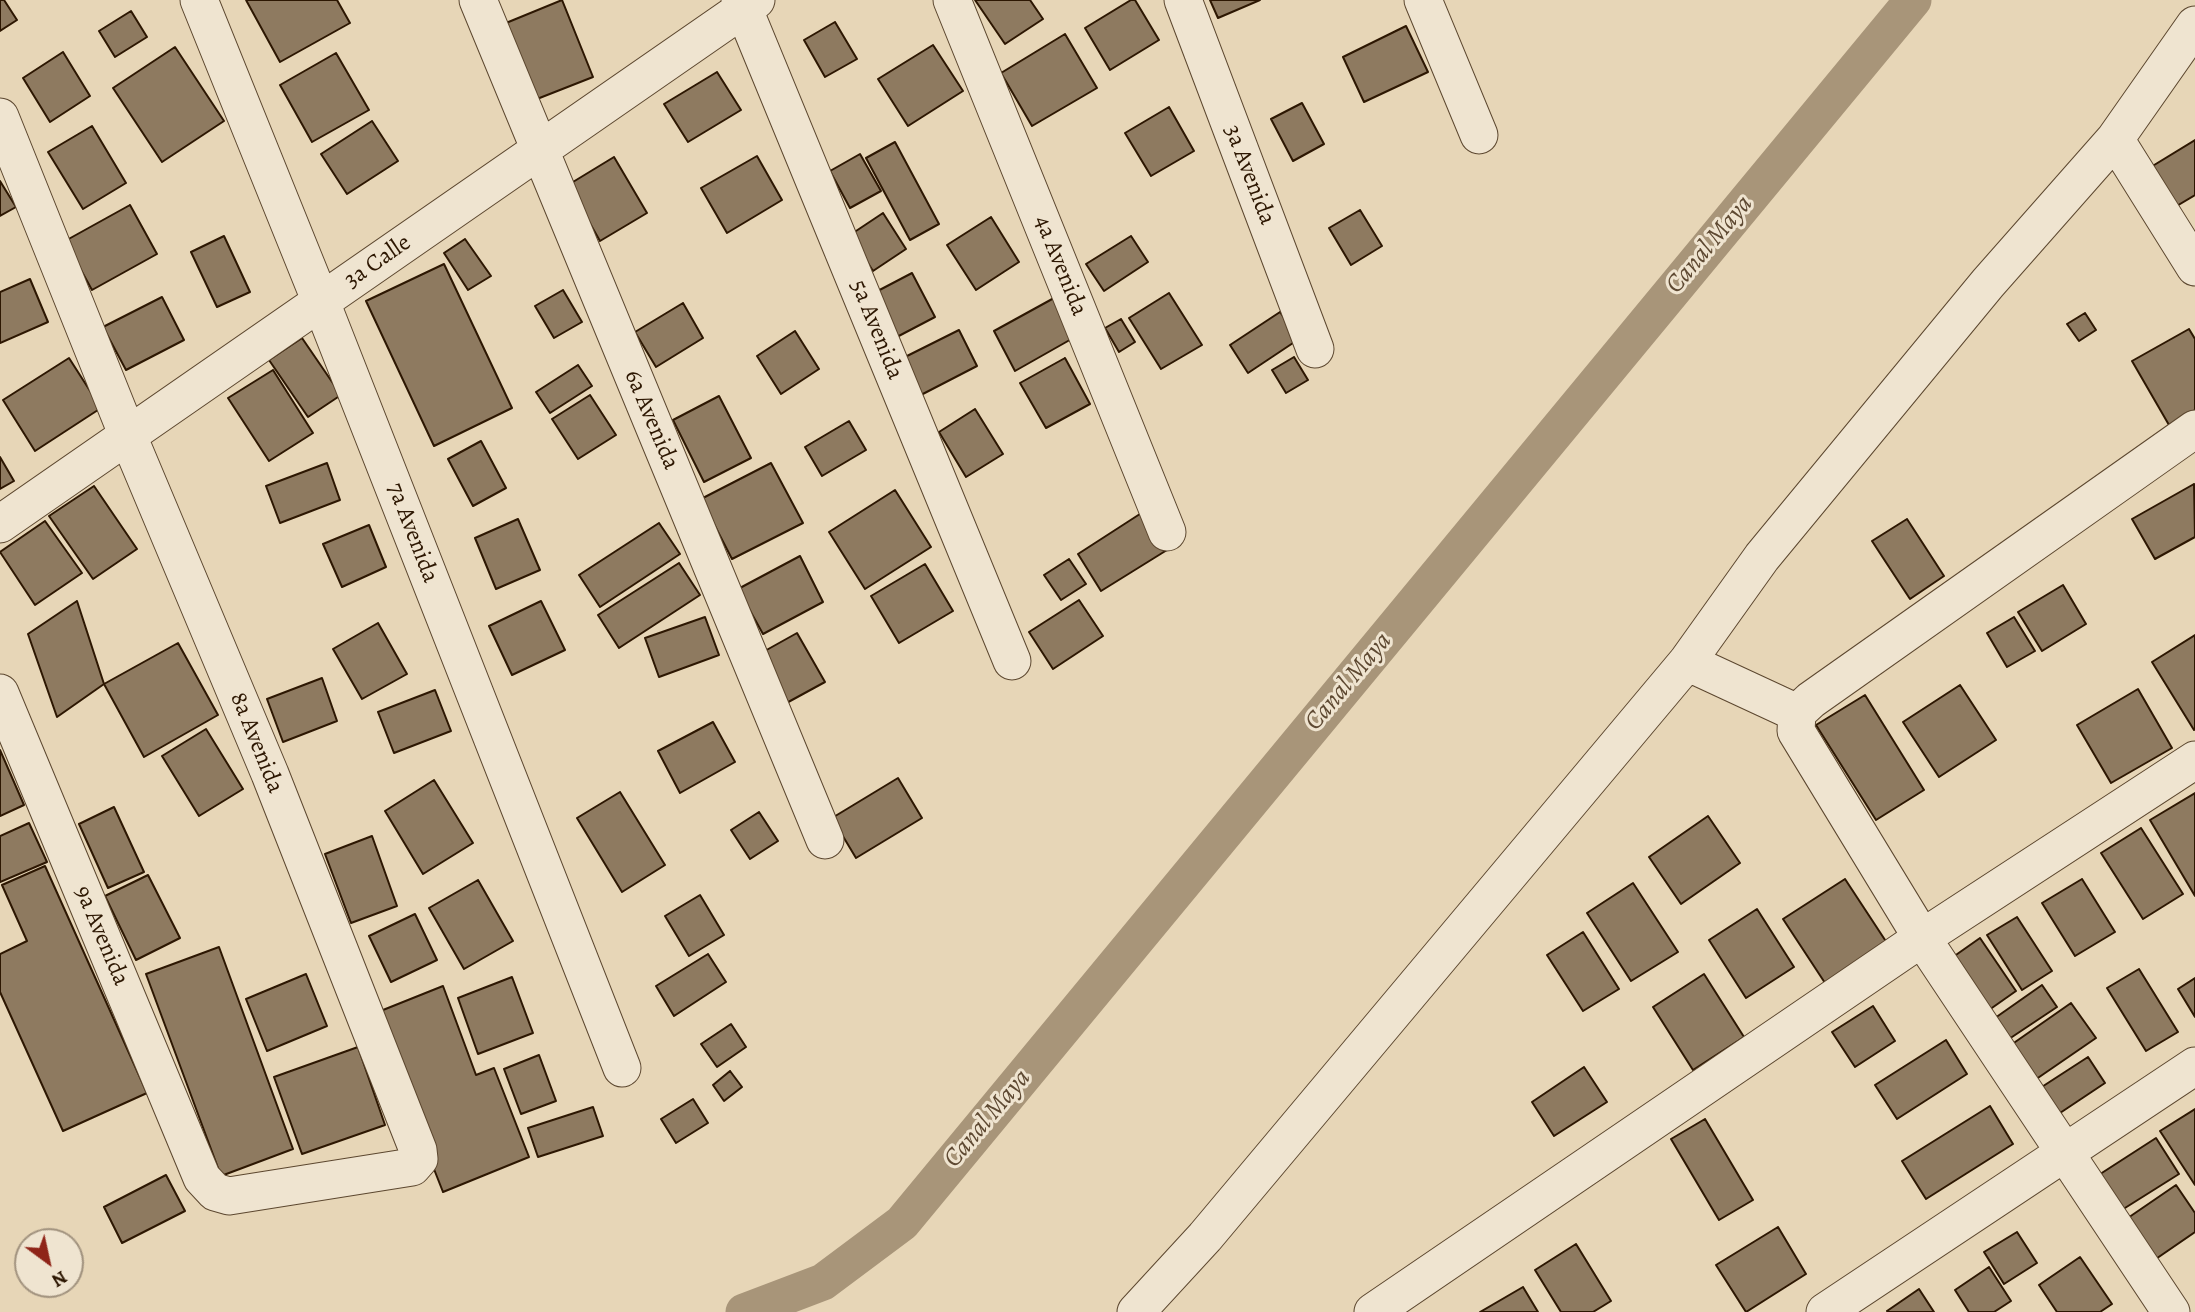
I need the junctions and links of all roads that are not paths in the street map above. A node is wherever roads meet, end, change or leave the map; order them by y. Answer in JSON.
{"nodes":[{"id":1,"x":199,"y":0,"type":"edge"},
{"id":2,"x":478,"y":0,"type":"edge"},
{"id":3,"x":953,"y":0,"type":"edge"},
{"id":4,"x":1183,"y":0,"type":"edge"},
{"id":5,"x":1423,"y":0,"type":"edge"},
{"id":6,"x":746,"y":3,"type":"edge"},
{"id":7,"x":2195,"y":25,"type":"edge"},
{"id":8,"x":0,"y":117,"type":"edge"},
{"id":9,"x":1479,"y":135,"type":"dead end"},
{"id":10,"x":2115,"y":139,"type":"junction"},
{"id":11,"x":539,"y":151,"type":"junction"},
{"id":12,"x":2195,"y":267,"type":"edge"},
{"id":13,"x":321,"y":302,"type":"junction"},
{"id":14,"x":1315,"y":349,"type":"dead end"},
{"id":15,"x":2195,"y":429,"type":"edge"},
{"id":16,"x":128,"y":436,"type":"junction"},
{"id":17,"x":0,"y":524,"type":"edge"},
{"id":18,"x":1167,"y":532,"type":"dead end"},
{"id":19,"x":1012,"y":661,"type":"dead end"},
{"id":20,"x":1687,"y":662,"type":"junction"},
{"id":21,"x":0,"y":693,"type":"edge"},
{"id":22,"x":1797,"y":713,"type":"junction"},
{"id":23,"x":2195,"y":760,"type":"edge"},
{"id":24,"x":825,"y":840,"type":"dead end"},
{"id":25,"x":1922,"y":938,"type":"junction"},
{"id":26,"x":2195,"y":1066,"type":"edge"},
{"id":27,"x":622,"y":1068,"type":"dead end"},
{"id":28,"x":2065,"y":1151,"type":"junction"},
{"id":29,"x":202,"y":1178,"type":"joint"},
{"id":30,"x":1136,"y":1312,"type":"edge"},
{"id":31,"x":1373,"y":1312,"type":"edge"},
{"id":32,"x":1825,"y":1312,"type":"edge"},
{"id":33,"x":2171,"y":1312,"type":"edge"}],
"edges":[{"from":1,"to":13,"type":"street","name":"7a Avenida"},
{"from":2,"to":11,"type":"street","name":"6a Avenida"},
{"from":3,"to":18,"type":"street","name":"4a Avenida"},
{"from":4,"to":14,"type":"street","name":"3a Avenida"},
{"from":5,"to":9,"type":"street"},
{"from":6,"to":11,"type":"street","name":"3a Calle"},
{"from":6,"to":19,"type":"street","name":"5a Avenida"},
{"from":7,"to":10,"type":"street"},
{"from":8,"to":16,"type":"street","name":"8a Avenida"},
{"from":10,"to":12,"type":"street"},
{"from":10,"to":20,"type":"street"},
{"from":11,"to":13,"type":"street","name":"3a Calle"},
{"from":11,"to":24,"type":"street","name":"6a Avenida"},
{"from":13,"to":16,"type":"street","name":"3a Calle"},
{"from":13,"to":27,"type":"street","name":"7a Avenida"},
{"from":15,"to":22,"type":"street"},
{"from":16,"to":17,"type":"street","name":"3a Calle"},
{"from":16,"to":29,"type":"street","name":"8a Avenida"},
{"from":20,"to":22,"type":"street"},
{"from":20,"to":30,"type":"street"},
{"from":21,"to":29,"type":"street","name":"9a Avenida"},
{"from":22,"to":25,"type":"street"},
{"from":23,"to":25,"type":"street"},
{"from":25,"to":28,"type":"street"},
{"from":25,"to":31,"type":"street"},
{"from":26,"to":28,"type":"street"},
{"from":28,"to":32,"type":"street"},
{"from":28,"to":33,"type":"street"}]}
